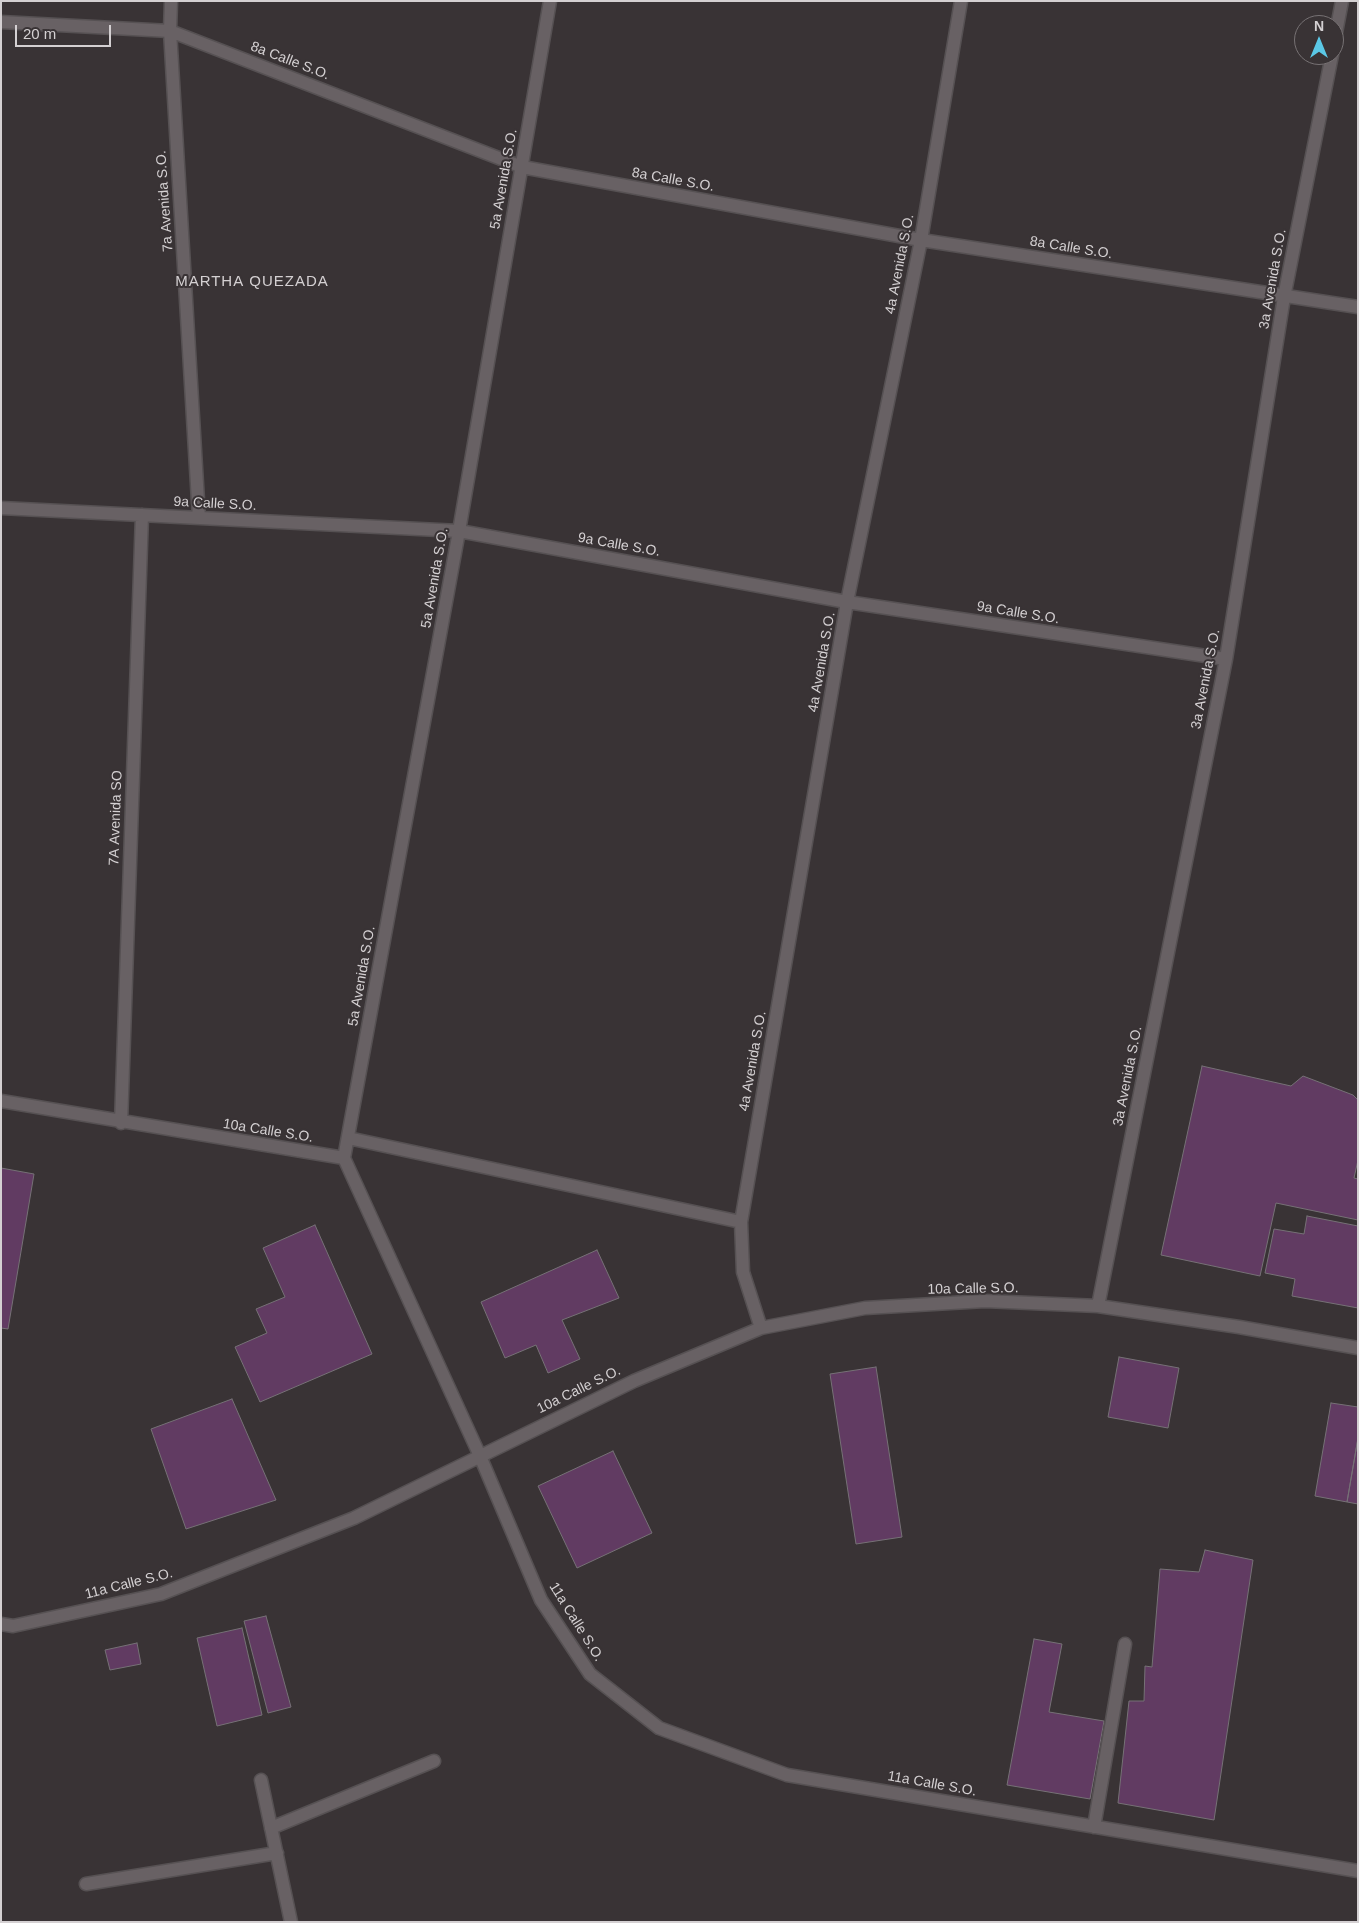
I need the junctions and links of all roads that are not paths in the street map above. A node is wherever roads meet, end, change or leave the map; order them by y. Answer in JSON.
{"nodes":[{"id":1,"x":171,"y":1,"type":"edge"},
{"id":2,"x":550,"y":1,"type":"edge"},
{"id":3,"x":961,"y":1,"type":"edge"},
{"id":4,"x":1342,"y":1,"type":"edge"},
{"id":5,"x":1339,"y":15,"type":"edge"},
{"id":6,"x":1,"y":22,"type":"edge"},
{"id":7,"x":170,"y":31,"type":"junction"},
{"id":8,"x":1330,"y":65,"type":"edge"},
{"id":9,"x":522,"y":167,"type":"junction"},
{"id":10,"x":921,"y":240,"type":"junction"},
{"id":11,"x":1284,"y":297,"type":"junction"},
{"id":12,"x":1358,"y":307,"type":"edge"},
{"id":13,"x":1,"y":508,"type":"edge"},
{"id":14,"x":142,"y":515,"type":"junction"},
{"id":15,"x":199,"y":518,"type":"junction"},
{"id":16,"x":459,"y":530,"type":"junction"},
{"id":17,"x":847,"y":602,"type":"junction"},
{"id":18,"x":1226,"y":659,"type":"junction"},
{"id":19,"x":1,"y":1101,"type":"edge"},
{"id":20,"x":121,"y":1123,"type":"junction"},
{"id":21,"x":348,"y":1138,"type":"junction"},
{"id":22,"x":344,"y":1158,"type":"junction"},
{"id":23,"x":741,"y":1222,"type":"junction"},
{"id":24,"x":1098,"y":1306,"type":"junction"},
{"id":25,"x":761,"y":1328,"type":"junction"},
{"id":26,"x":1358,"y":1348,"type":"edge"},
{"id":27,"x":480,"y":1456,"type":"junction"},
{"id":28,"x":1,"y":1624,"type":"edge"},
{"id":29,"x":1125,"y":1644,"type":"dead end"},
{"id":30,"x":434,"y":1761,"type":"dead end"},
{"id":31,"x":261,"y":1780,"type":"dead end"},
{"id":32,"x":1094,"y":1827,"type":"junction"},
{"id":33,"x":271,"y":1828,"type":"junction"},
{"id":34,"x":277,"y":1853,"type":"junction"},
{"id":35,"x":1358,"y":1871,"type":"edge"},
{"id":36,"x":86,"y":1884,"type":"dead end"},
{"id":37,"x":291,"y":1922,"type":"edge"}],
"edges":[{"from":1,"to":7,"type":"street","name":"7a Avenida S.O."},
{"from":2,"to":9,"type":"street","name":"5a Avenida S.O."},
{"from":3,"to":10,"type":"street","name":"4a Avenida S.O."},
{"from":4,"to":5,"type":"street"},
{"from":6,"to":7,"type":"street","name":"8a Calle S.O."},
{"from":7,"to":9,"type":"street","name":"8a Calle S.O."},
{"from":7,"to":15,"type":"street","name":"7a Avenida S.O."},
{"from":8,"to":11,"type":"street","name":"3a Avenida S.O."},
{"from":9,"to":10,"type":"street","name":"8a Calle S.O."},
{"from":9,"to":16,"type":"street","name":"5a Avenida S.O."},
{"from":10,"to":11,"type":"street","name":"8a Calle S.O."},
{"from":10,"to":17,"type":"street","name":"4a Avenida S.O."},
{"from":11,"to":12,"type":"street","name":"8a Calle S.O."},
{"from":11,"to":18,"type":"street","name":"3a Avenida S.O."},
{"from":13,"to":14,"type":"street","name":"9a Calle S.O."},
{"from":14,"to":15,"type":"street","name":"9a Calle S.O."},
{"from":14,"to":20,"type":"street","name":"7A Avenida SO"},
{"from":15,"to":16,"type":"street","name":"9a Calle S.O."},
{"from":16,"to":17,"type":"street","name":"9a Calle S.O."},
{"from":16,"to":21,"type":"street","name":"5a Avenida S.O."},
{"from":17,"to":18,"type":"street","name":"9a Calle S.O."},
{"from":17,"to":23,"type":"street","name":"4a Avenida S.O."},
{"from":18,"to":24,"type":"street","name":"3a Avenida S.O."},
{"from":19,"to":20,"type":"street","name":"10a Calle S.O."},
{"from":20,"to":22,"type":"street","name":"10a Calle S.O."},
{"from":21,"to":22,"type":"street","name":"5a Avenida S.O."},
{"from":21,"to":23,"type":"street"},
{"from":22,"to":27,"type":"street"},
{"from":23,"to":25,"type":"street","name":"4a Avenida S.O."},
{"from":24,"to":25,"type":"street","name":"10a Calle S.O."},
{"from":24,"to":26,"type":"street","name":"10a Calle S.O."},
{"from":25,"to":27,"type":"street","name":"10a Calle S.O."},
{"from":27,"to":28,"type":"street","name":"11a Calle S.O."},
{"from":27,"to":32,"type":"street","name":"11a Calle S.O."},
{"from":29,"to":32,"type":"street"},
{"from":30,"to":33,"type":"street"},
{"from":31,"to":33,"type":"street"},
{"from":32,"to":35,"type":"street","name":"11a Calle S.O."},
{"from":33,"to":34,"type":"street"},
{"from":34,"to":36,"type":"street"},
{"from":34,"to":37,"type":"street"}]}
